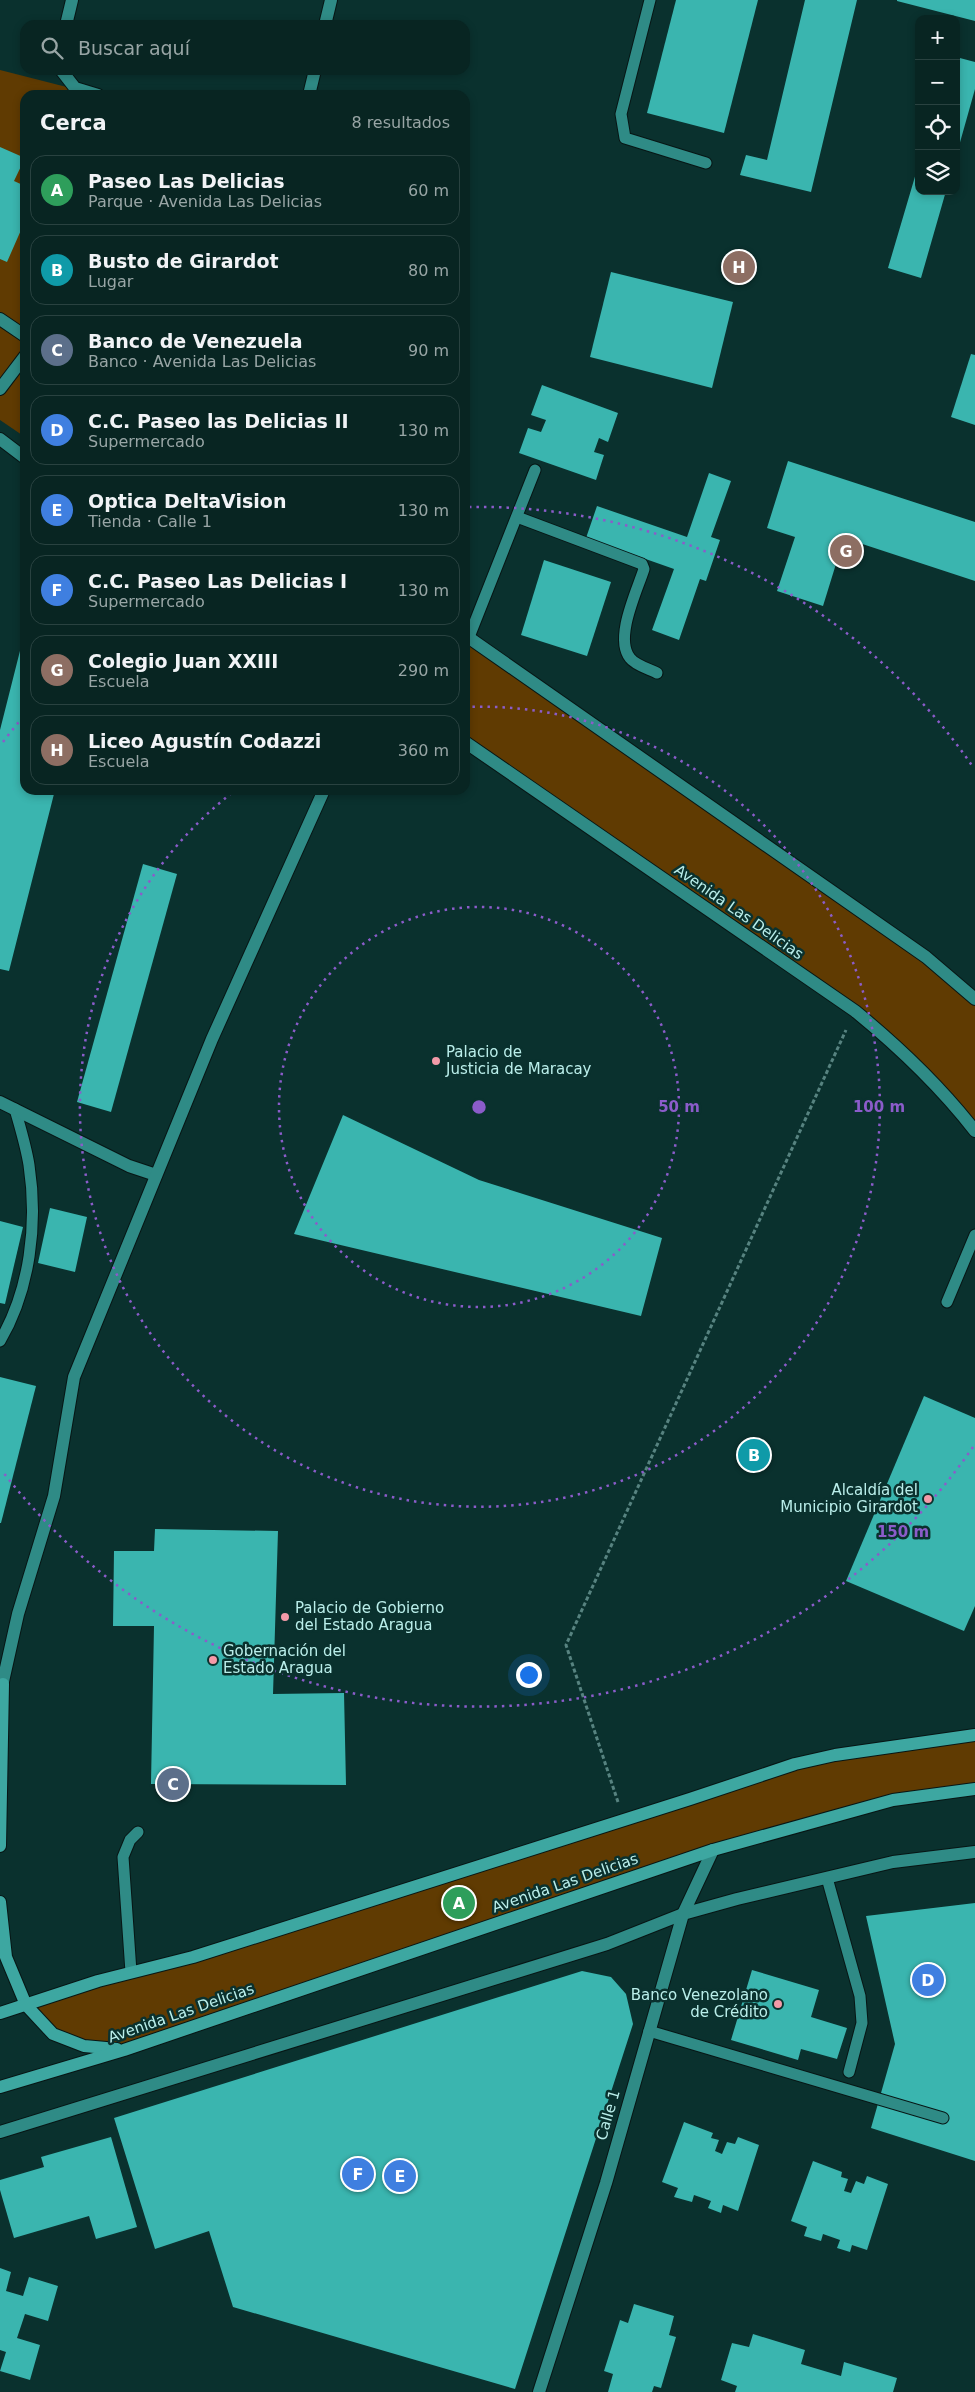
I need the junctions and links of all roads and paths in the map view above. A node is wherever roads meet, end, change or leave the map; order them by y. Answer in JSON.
{"nodes":[{"id":1,"x":72,"y":0,"type":"edge"},
{"id":2,"x":331,"y":0,"type":"edge"},
{"id":3,"x":650,"y":0,"type":"edge"},
{"id":4,"x":67,"y":20,"type":"edge"},
{"id":5,"x":326,"y":20,"type":"edge"},
{"id":6,"x":65,"y":75,"type":"edge"},
{"id":7,"x":313,"y":75,"type":"edge"},
{"id":8,"x":82,"y":90,"type":"edge"},
{"id":9,"x":310,"y":90,"type":"edge"},
{"id":10,"x":706,"y":163,"type":"dead end"},
{"id":11,"x":0,"y":319,"type":"edge"},
{"id":12,"x":20,"y":333,"type":"edge"},
{"id":13,"x":20,"y":363,"type":"edge"},
{"id":14,"x":0,"y":389,"type":"edge"},
{"id":15,"x":0,"y":439,"type":"edge"},
{"id":16,"x":20,"y":454,"type":"edge"},
{"id":17,"x":535,"y":470,"type":"dead end"},
{"id":18,"x":517,"y":517,"type":"junction"},
{"id":19,"x":470,"y":629,"type":"edge"},
{"id":20,"x":470,"y":638,"type":"edge"},
{"id":21,"x":657,"y":673,"type":"dead end"},
{"id":22,"x":470,"y":745,"type":"edge"},
{"id":23,"x":322,"y":795,"type":"edge"},
{"id":24,"x":975,"y":999,"type":"edge"},
{"id":25,"x":855,"y":1011,"type":"junction"},
{"id":26,"x":0,"y":1102,"type":"edge"},
{"id":27,"x":16,"y":1109,"type":"junction"},
{"id":28,"x":975,"y":1131,"type":"edge"},
{"id":29,"x":156,"y":1175,"type":"junction"},
{"id":30,"x":975,"y":1235,"type":"edge"},
{"id":31,"x":947,"y":1302,"type":"dead end"},
{"id":32,"x":0,"y":1341,"type":"edge"},
{"id":33,"x":2,"y":1690,"type":"edge"},
{"id":34,"x":975,"y":1735,"type":"edge"},
{"id":35,"x":975,"y":1789,"type":"edge"},
{"id":36,"x":624,"y":1820,"type":"junction"},
{"id":37,"x":138,"y":1832,"type":"dead end"},
{"id":38,"x":0,"y":1846,"type":"edge"},
{"id":39,"x":713,"y":1850,"type":"junction"},
{"id":40,"x":975,"y":1852,"type":"edge"},
{"id":41,"x":827,"y":1878,"type":"junction"},
{"id":42,"x":0,"y":1902,"type":"edge"},
{"id":43,"x":683,"y":1914,"type":"junction"},
{"id":44,"x":132,"y":1972,"type":"junction"},
{"id":45,"x":26,"y":2006,"type":"junction"},
{"id":46,"x":0,"y":2014,"type":"edge"},
{"id":47,"x":649,"y":2031,"type":"junction"},
{"id":48,"x":124,"y":2050,"type":"junction"},
{"id":49,"x":848,"y":2072,"type":"dead end"},
{"id":50,"x":0,"y":2087,"type":"edge"},
{"id":51,"x":943,"y":2118,"type":"dead end"},
{"id":52,"x":0,"y":2132,"type":"edge"},
{"id":53,"x":538,"y":2392,"type":"edge"}],
"edges":[{"from":1,"to":4,"type":"street"},
{"from":2,"to":5,"type":"street"},
{"from":3,"to":10,"type":"lane"},
{"from":6,"to":8,"type":"street"},
{"from":7,"to":9,"type":"street"},
{"from":11,"to":12,"type":"street"},
{"from":13,"to":14,"type":"street"},
{"from":15,"to":16,"type":"street"},
{"from":17,"to":18,"type":"lane"},
{"from":18,"to":19,"type":"lane"},
{"from":18,"to":21,"type":"lane"},
{"from":20,"to":24,"type":"street"},
{"from":22,"to":25,"type":"street","name":"Avenida Las Delicias"},
{"from":23,"to":29,"type":"street"},
{"from":25,"to":28,"type":"street","name":"Avenida Las Delicias"},
{"from":25,"to":36,"type":"path"},
{"from":26,"to":27,"type":"street"},
{"from":27,"to":29,"type":"street"},
{"from":27,"to":32,"type":"lane"},
{"from":29,"to":33,"type":"street"},
{"from":30,"to":31,"type":"lane"},
{"from":33,"to":38,"type":"main road"},
{"from":34,"to":36,"type":"main road"},
{"from":35,"to":39,"type":"main road","name":"Avenida Las Delicias"},
{"from":36,"to":44,"type":"main road"},
{"from":37,"to":44,"type":"lane"},
{"from":39,"to":43,"type":"street","name":"Calle 1"},
{"from":39,"to":48,"type":"main road","name":"Avenida Las Delicias"},
{"from":40,"to":41,"type":"street"},
{"from":41,"to":43,"type":"street"},
{"from":41,"to":49,"type":"lane"},
{"from":42,"to":45,"type":"main road"},
{"from":43,"to":47,"type":"street","name":"Calle 1"},
{"from":43,"to":52,"type":"street"},
{"from":44,"to":45,"type":"main road"},
{"from":45,"to":46,"type":"main road"},
{"from":45,"to":48,"type":"main road"},
{"from":47,"to":51,"type":"lane"},
{"from":47,"to":53,"type":"street","name":"Calle 1"},
{"from":48,"to":50,"type":"main road","name":"Avenida Las Delicias"}]}
